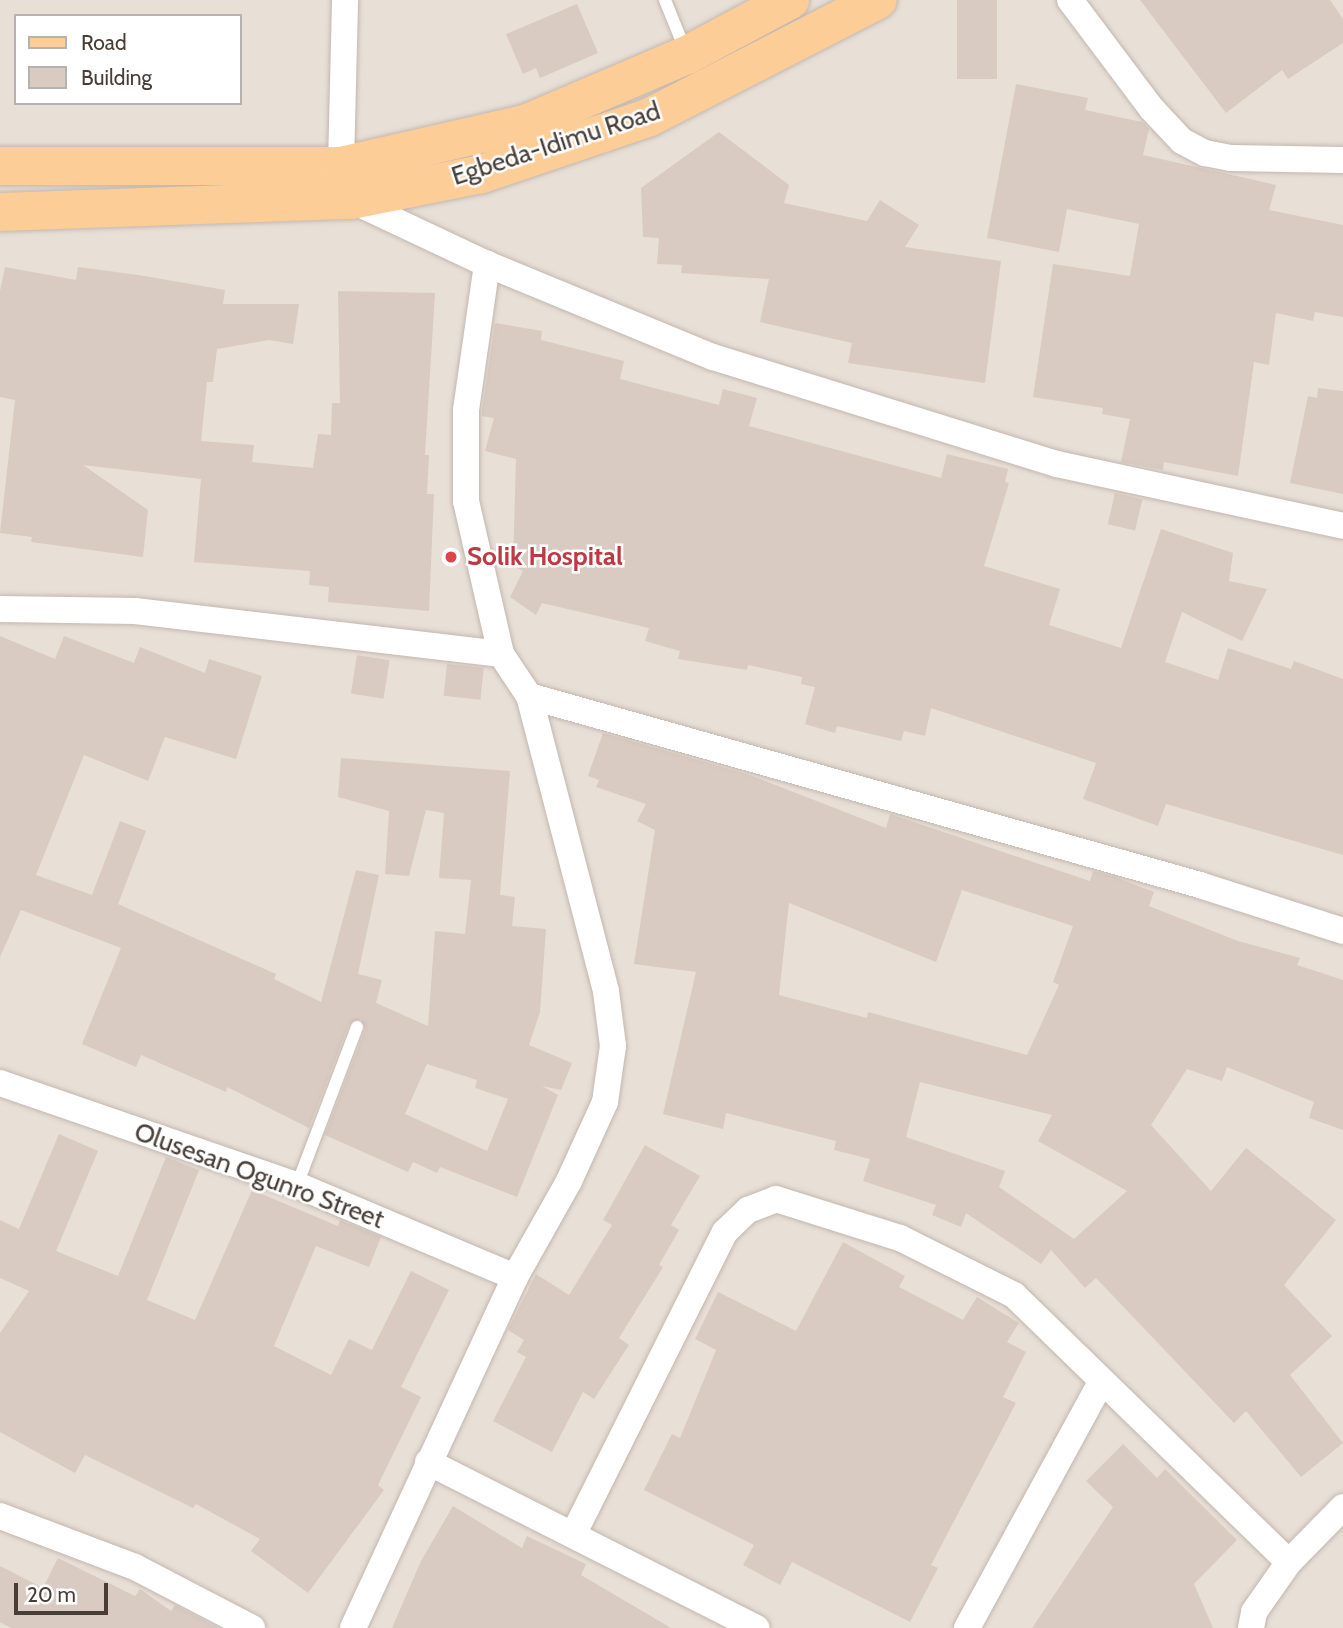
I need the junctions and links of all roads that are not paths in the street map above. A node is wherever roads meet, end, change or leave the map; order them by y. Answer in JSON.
{"nodes":[{"id":1,"x":345,"y":0,"type":"edge"},
{"id":2,"x":666,"y":0,"type":"edge"},
{"id":3,"x":790,"y":0,"type":"edge"},
{"id":4,"x":878,"y":0,"type":"edge"},
{"id":5,"x":1070,"y":0,"type":"edge"},
{"id":6,"x":687,"y":55,"type":"junction"},
{"id":7,"x":1343,"y":160,"type":"edge"},
{"id":8,"x":0,"y":166,"type":"edge"},
{"id":9,"x":346,"y":183,"type":"junction"},
{"id":10,"x":0,"y":212,"type":"edge"},
{"id":11,"x":487,"y":264,"type":"junction"},
{"id":12,"x":1343,"y":526,"type":"edge"},
{"id":13,"x":0,"y":609,"type":"edge"},
{"id":14,"x":500,"y":654,"type":"junction"},
{"id":15,"x":529,"y":696,"type":"junction"},
{"id":16,"x":1343,"y":931,"type":"edge"},
{"id":17,"x":358,"y":1027,"type":"dead end"},
{"id":18,"x":0,"y":1083,"type":"edge"},
{"id":19,"x":297,"y":1185,"type":"junction"},
{"id":20,"x":515,"y":1278,"type":"junction"},
{"id":21,"x":1101,"y":1382,"type":"junction"},
{"id":22,"x":428,"y":1462,"type":"junction"},
{"id":23,"x":1343,"y":1507,"type":"edge"},
{"id":24,"x":0,"y":1516,"type":"edge"},
{"id":25,"x":573,"y":1535,"type":"junction"},
{"id":26,"x":1289,"y":1562,"type":"junction"},
{"id":27,"x":252,"y":1628,"type":"edge"},
{"id":28,"x":354,"y":1628,"type":"edge"},
{"id":29,"x":756,"y":1628,"type":"edge"},
{"id":30,"x":967,"y":1628,"type":"edge"},
{"id":31,"x":1251,"y":1628,"type":"edge"}],
"edges":[{"from":1,"to":9,"type":"street"},
{"from":2,"to":6,"type":"lane"},
{"from":3,"to":6,"type":"main road","name":"Egbeda-Idimu Road"},
{"from":4,"to":9,"type":"main road","name":"Egbeda-Idimu Road"},
{"from":5,"to":7,"type":"street"},
{"from":6,"to":9,"type":"main road","name":"Egbeda-Idimu Road"},
{"from":8,"to":9,"type":"main road","name":"Egbeda-Idimu Road"},
{"from":9,"to":10,"type":"main road","name":"Egbeda-Idimu Road"},
{"from":9,"to":11,"type":"street"},
{"from":11,"to":12,"type":"street"},
{"from":11,"to":14,"type":"street"},
{"from":13,"to":14,"type":"street"},
{"from":14,"to":15,"type":"street"},
{"from":15,"to":16,"type":"street"},
{"from":15,"to":20,"type":"street"},
{"from":17,"to":19,"type":"lane"},
{"from":18,"to":19,"type":"street","name":"Olusesan Ogunro Street"},
{"from":19,"to":20,"type":"street","name":"Olusesan Ogunro Street"},
{"from":20,"to":22,"type":"street"},
{"from":21,"to":25,"type":"street"},
{"from":21,"to":26,"type":"street"},
{"from":21,"to":30,"type":"street"},
{"from":22,"to":25,"type":"street"},
{"from":22,"to":28,"type":"street"},
{"from":23,"to":26,"type":"street"},
{"from":24,"to":27,"type":"street"},
{"from":25,"to":29,"type":"street"},
{"from":26,"to":31,"type":"street"}]}
